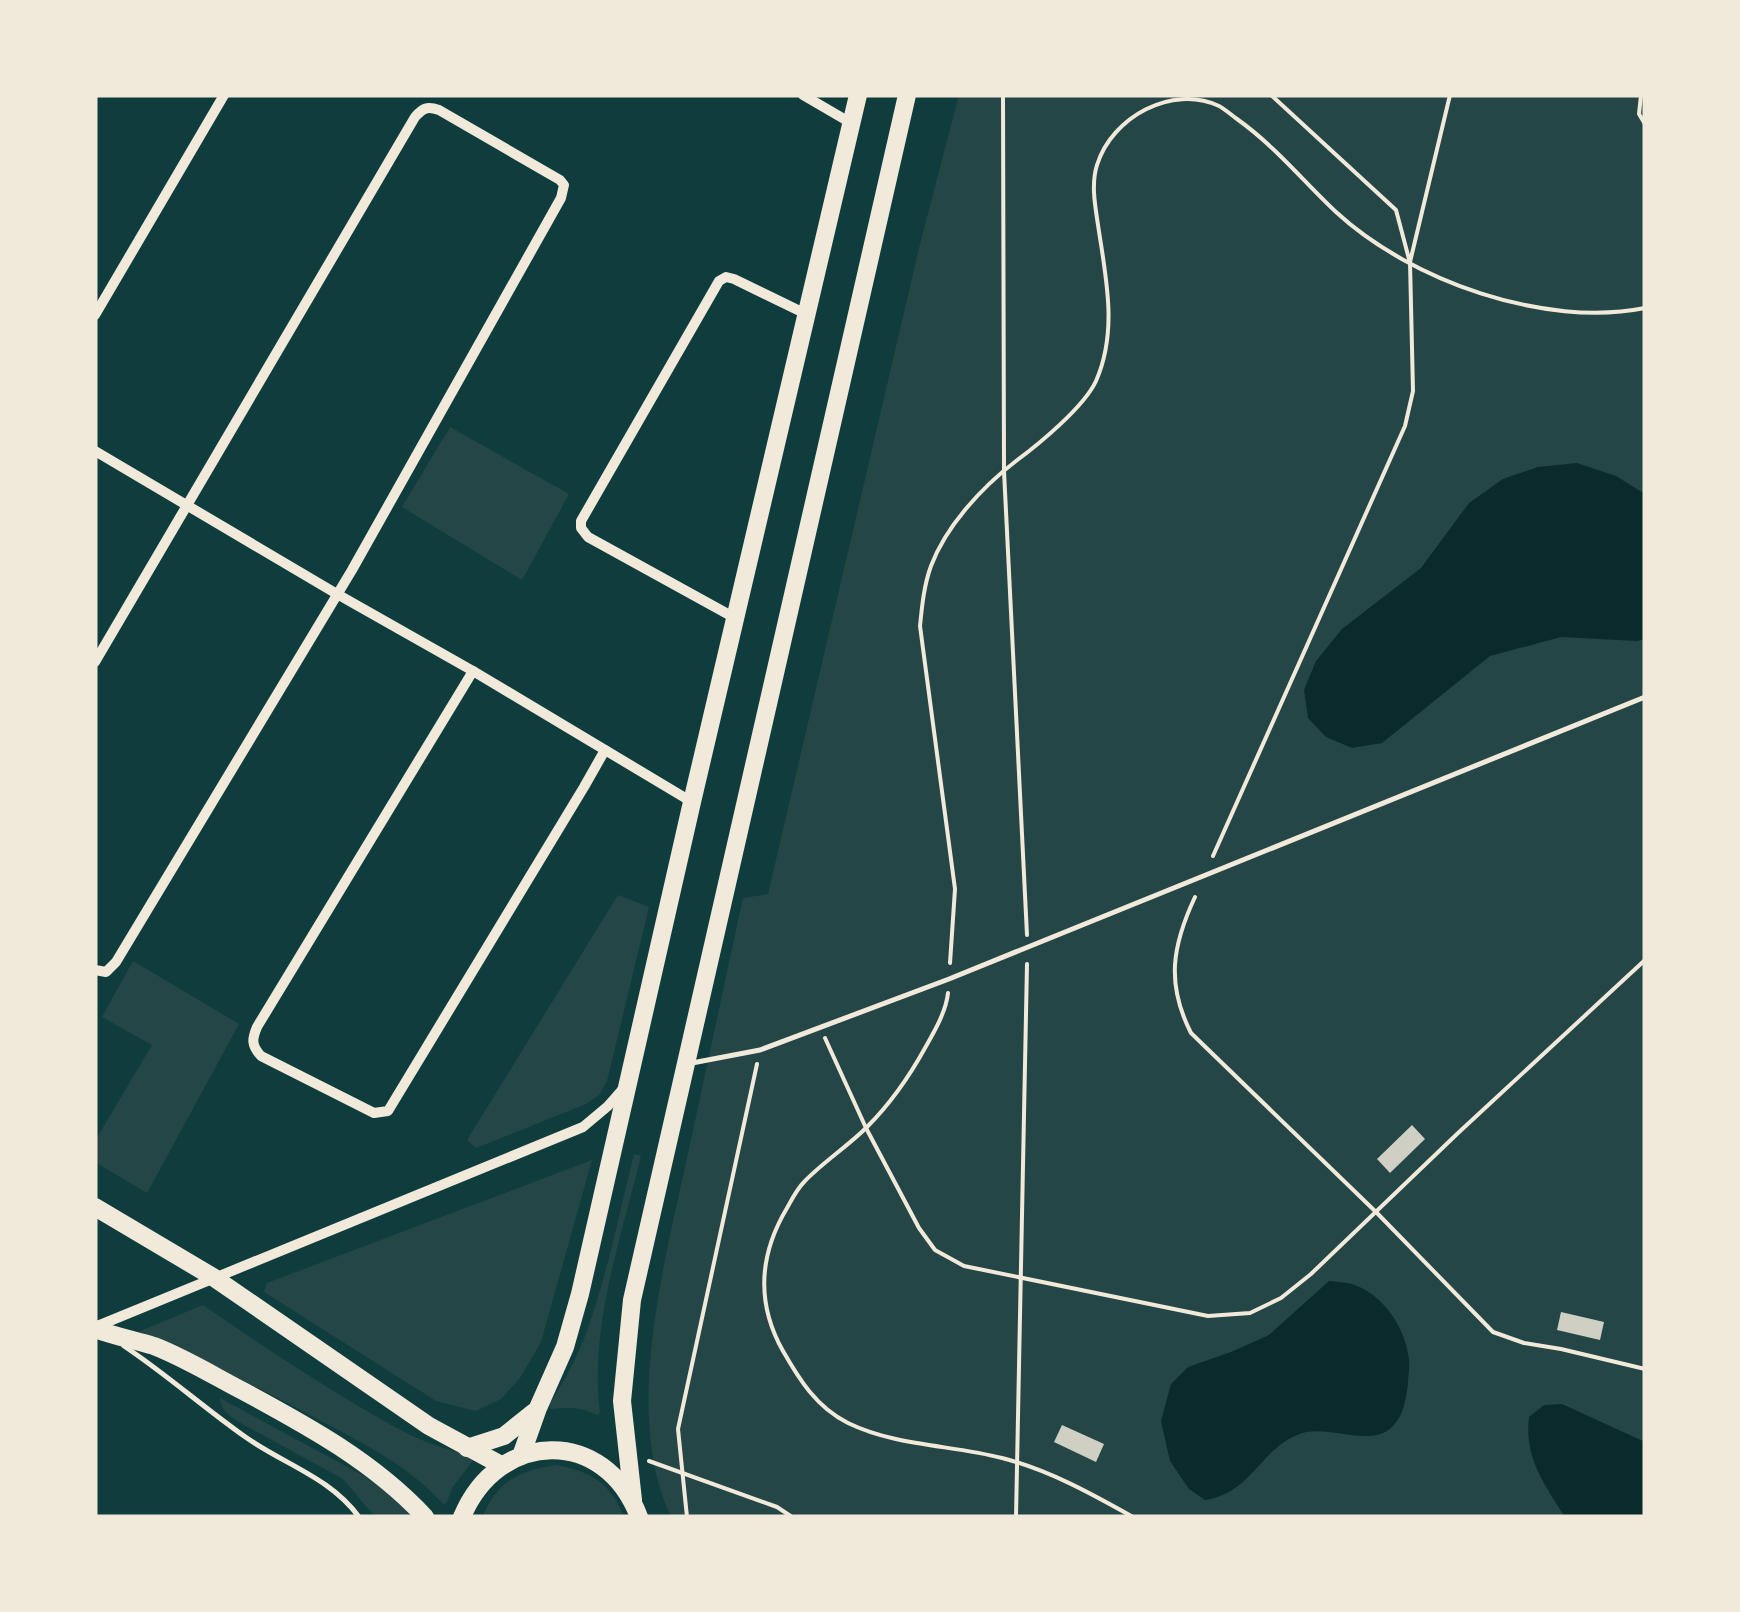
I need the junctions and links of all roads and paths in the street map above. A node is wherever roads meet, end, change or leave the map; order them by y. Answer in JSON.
{"nodes":[{"id":1,"x":224,"y":95,"type":"edge"},
{"id":2,"x":803,"y":95,"type":"edge"},
{"id":3,"x":858,"y":95,"type":"edge"},
{"id":4,"x":907,"y":95,"type":"edge"},
{"id":5,"x":1003,"y":95,"type":"edge"},
{"id":6,"x":1272,"y":95,"type":"edge"},
{"id":7,"x":1640,"y":95,"type":"edge"},
{"id":8,"x":852,"y":124,"type":"junction"},
{"id":9,"x":1645,"y":124,"type":"edge"},
{"id":10,"x":1410,"y":262,"type":"junction"},
{"id":11,"x":1645,"y":308,"type":"edge"},
{"id":12,"x":806,"y":314,"type":"junction"},
{"id":13,"x":95,"y":315,"type":"edge"},
{"id":14,"x":95,"y":451,"type":"edge"},
{"id":15,"x":1004,"y":471,"type":"junction"},
{"id":16,"x":188,"y":506,"type":"junction"},
{"id":17,"x":337,"y":594,"type":"junction"},
{"id":18,"x":735,"y":618,"type":"junction"},
{"id":19,"x":95,"y":662,"type":"edge"},
{"id":20,"x":474,"y":671,"type":"junction"},
{"id":21,"x":1645,"y":697,"type":"edge"},
{"id":22,"x":604,"y":750,"type":"junction"},
{"id":23,"x":692,"y":802,"type":"junction"},
{"id":24,"x":1028,"y":947,"type":"junction"},
{"id":25,"x":1645,"y":960,"type":"edge"},
{"id":26,"x":95,"y":970,"type":"edge"},
{"id":27,"x":949,"y":979,"type":"junction"},
{"id":28,"x":821,"y":1028,"type":"junction"},
{"id":29,"x":760,"y":1050,"type":"junction"},
{"id":30,"x":686,"y":1065,"type":"junction"},
{"id":31,"x":629,"y":1076,"type":"junction"},
{"id":32,"x":866,"y":1128,"type":"junction"},
{"id":33,"x":95,"y":1207,"type":"edge"},
{"id":34,"x":1020,"y":1276,"type":"junction"},
{"id":35,"x":213,"y":1277,"type":"junction"},
{"id":36,"x":98,"y":1329,"type":"edge"},
{"id":37,"x":538,"y":1408,"type":"junction"},
{"id":38,"x":467,"y":1448,"type":"junction"},
{"id":39,"x":626,"y":1452,"type":"junction"},
{"id":40,"x":521,"y":1456,"type":"junction"},
{"id":41,"x":1017,"y":1463,"type":"junction"},
{"id":42,"x":501,"y":1465,"type":"junction"},
{"id":43,"x":683,"y":1474,"type":"junction"},
{"id":44,"x":636,"y":1509,"type":"edge"},
{"id":45,"x":359,"y":1517,"type":"edge"},
{"id":46,"x":425,"y":1517,"type":"edge"},
{"id":47,"x":462,"y":1517,"type":"edge"},
{"id":48,"x":687,"y":1517,"type":"edge"},
{"id":49,"x":792,"y":1517,"type":"edge"},
{"id":50,"x":1016,"y":1517,"type":"edge"},
{"id":51,"x":1134,"y":1517,"type":"edge"}],
"edges":[{"from":1,"to":13,"type":"street"},
{"from":2,"to":8,"type":"street"},
{"from":3,"to":8,"type":"main road"},
{"from":4,"to":30,"type":"main road"},
{"from":5,"to":15,"type":"path"},
{"from":6,"to":10,"type":"path"},
{"from":7,"to":9,"type":"path"},
{"from":8,"to":12,"type":"main road"},
{"from":10,"to":11,"type":"path"},
{"from":10,"to":15,"type":"path"},
{"from":12,"to":18,"type":"main road"},
{"from":12,"to":18,"type":"street"},
{"from":14,"to":16,"type":"street"},
{"from":15,"to":24,"type":"path"},
{"from":15,"to":27,"type":"path"},
{"from":16,"to":17,"type":"street"},
{"from":16,"to":17,"type":"street"},
{"from":16,"to":19,"type":"street"},
{"from":17,"to":20,"type":"street"},
{"from":17,"to":26,"type":"street"},
{"from":18,"to":23,"type":"main road"},
{"from":20,"to":22,"type":"street"},
{"from":20,"to":22,"type":"street"},
{"from":21,"to":24,"type":"lane"},
{"from":22,"to":23,"type":"street"},
{"from":23,"to":31,"type":"main road"},
{"from":24,"to":27,"type":"lane"},
{"from":24,"to":34,"type":"path"},
{"from":25,"to":34,"type":"path"},
{"from":27,"to":28,"type":"lane"},
{"from":27,"to":32,"type":"path"},
{"from":28,"to":29,"type":"lane"},
{"from":28,"to":32,"type":"path"},
{"from":29,"to":30,"type":"lane"},
{"from":29,"to":43,"type":"path"},
{"from":30,"to":39,"type":"main road"},
{"from":31,"to":35,"type":"street"},
{"from":31,"to":37,"type":"main road"},
{"from":32,"to":34,"type":"path"},
{"from":32,"to":41,"type":"path"},
{"from":33,"to":35,"type":"main road"},
{"from":34,"to":41,"type":"path"},
{"from":35,"to":36,"type":"street"},
{"from":35,"to":38,"type":"main road"},
{"from":36,"to":45,"type":"lane"},
{"from":36,"to":46,"type":"main road"},
{"from":37,"to":38,"type":"main road"},
{"from":37,"to":40,"type":"main road"},
{"from":38,"to":42,"type":"main road"},
{"from":39,"to":43,"type":"path"},
{"from":39,"to":44,"type":"main road"},
{"from":40,"to":42,"type":"main road"},
{"from":40,"to":44,"type":"main road"},
{"from":41,"to":50,"type":"path"},
{"from":41,"to":51,"type":"path"},
{"from":42,"to":47,"type":"main road"},
{"from":43,"to":48,"type":"path"},
{"from":43,"to":49,"type":"path"}]}
